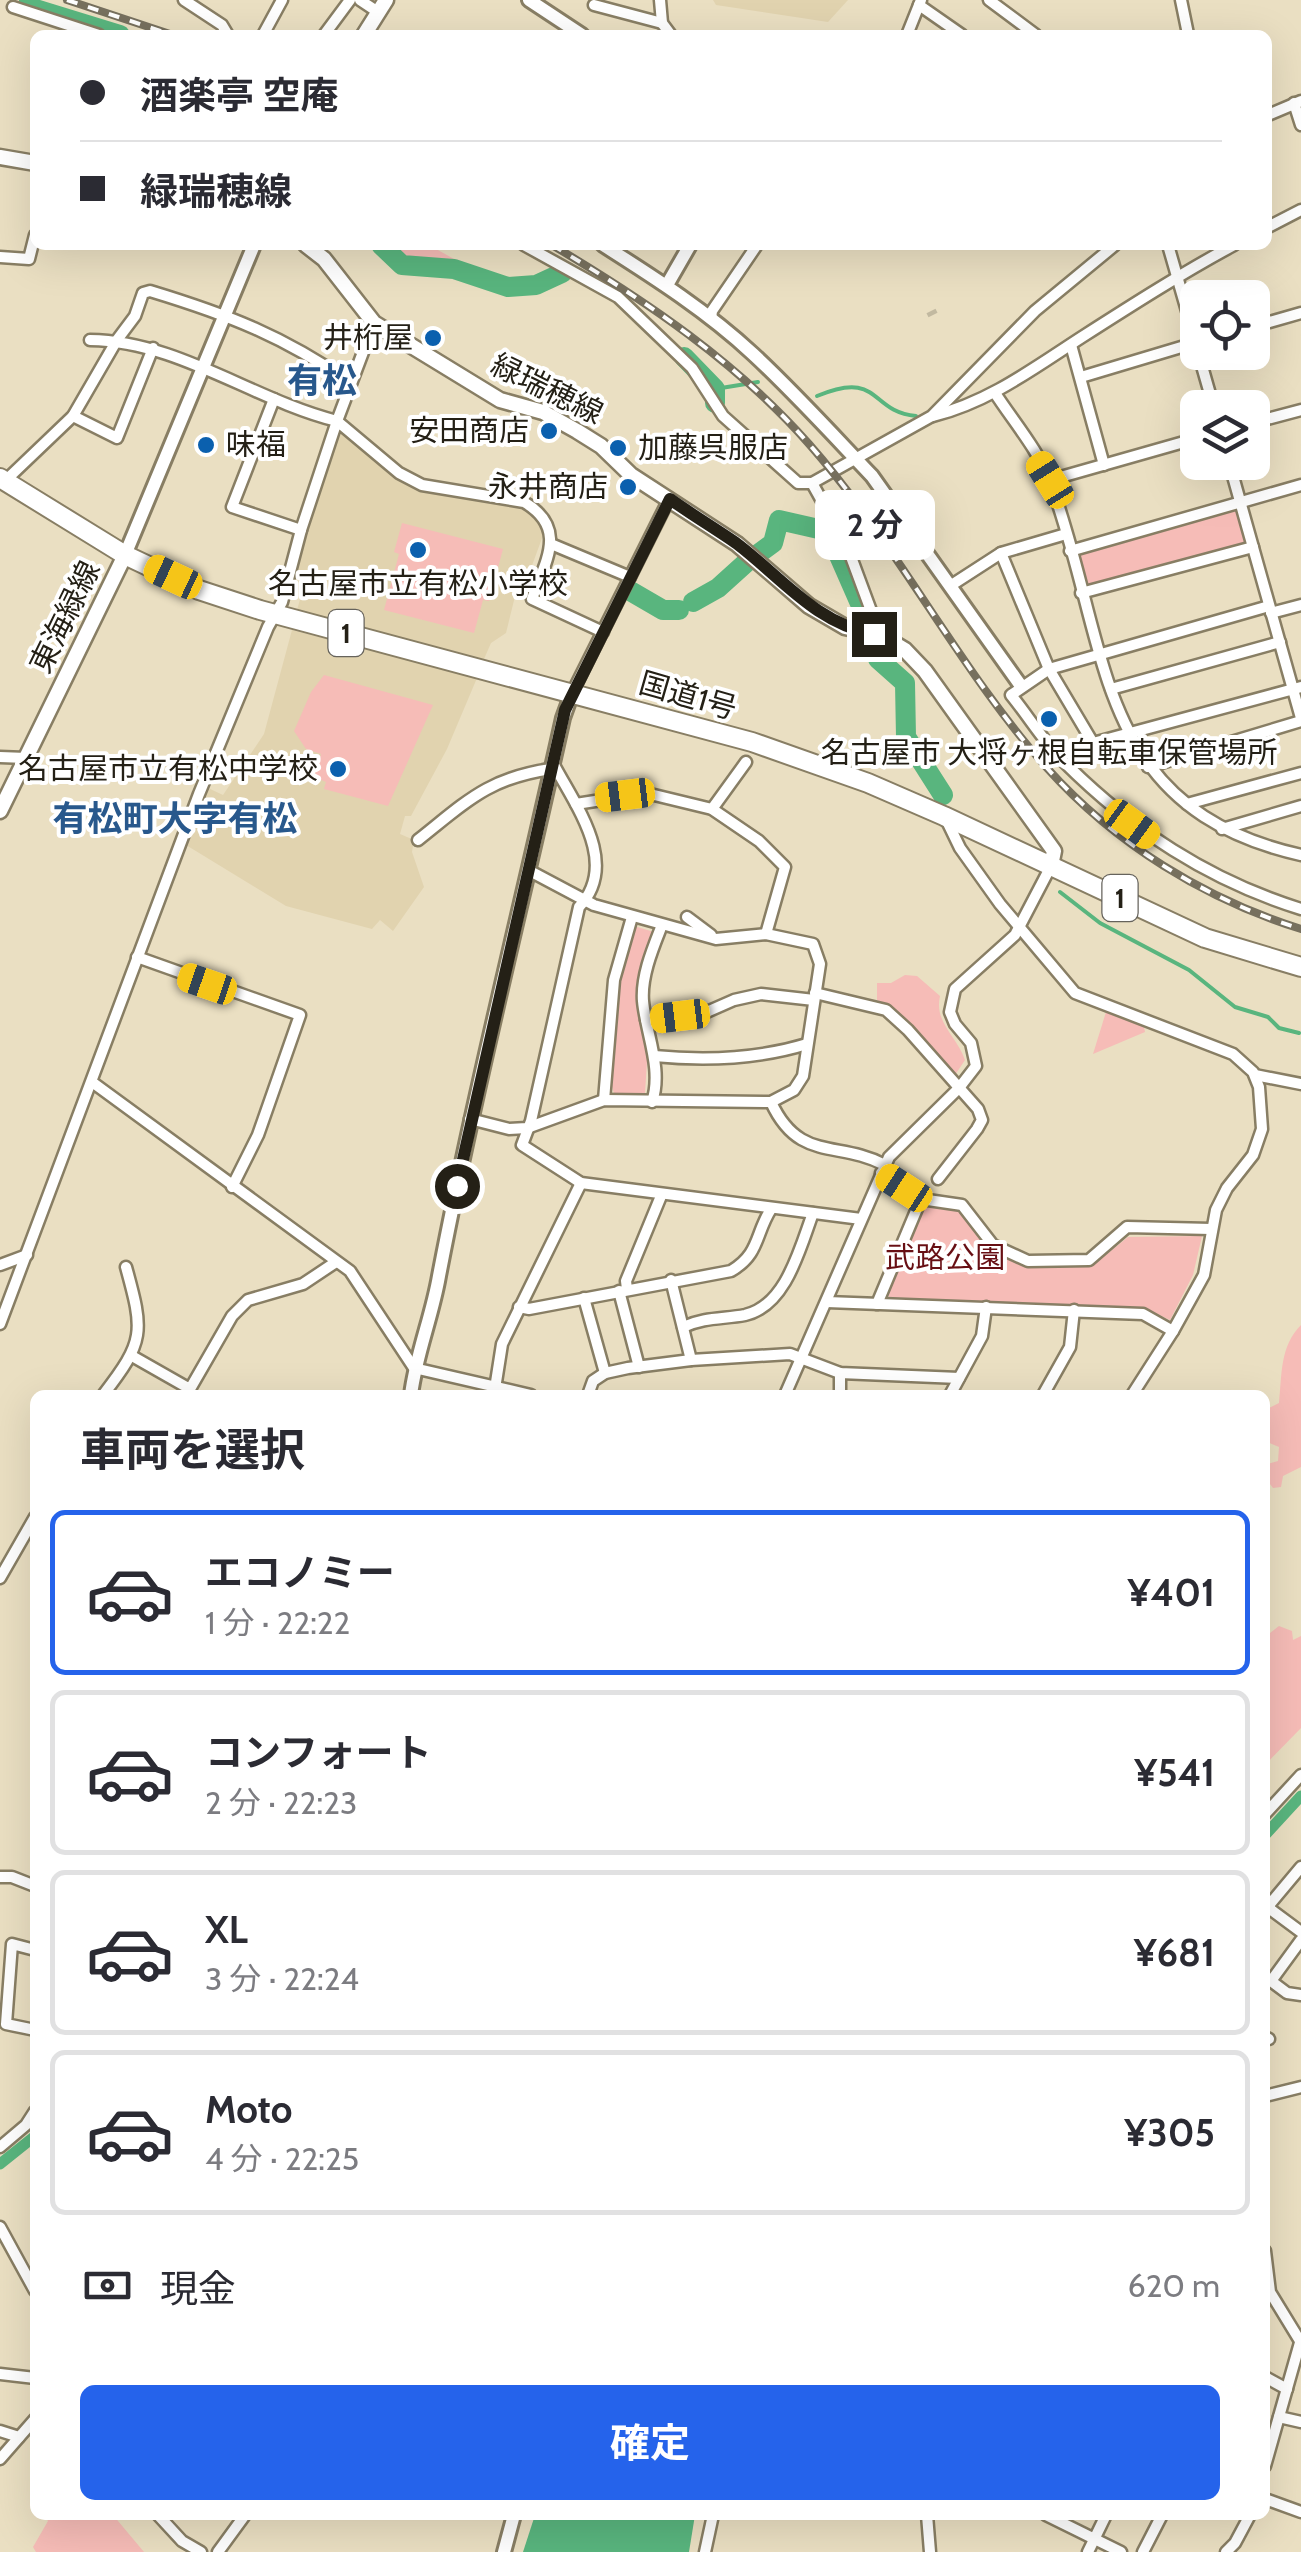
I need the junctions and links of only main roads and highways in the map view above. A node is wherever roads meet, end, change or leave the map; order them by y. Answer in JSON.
{"nodes":[{"id":1,"x":382,"y":6,"type":"edge"},
{"id":2,"x":367,"y":30,"type":"edge"},
{"id":3,"x":0,"y":157,"type":"edge"},
{"id":4,"x":30,"y":162,"type":"edge"},
{"id":5,"x":312,"y":250,"type":"edge"},
{"id":6,"x":2,"y":480,"type":"edge"},
{"id":7,"x":126,"y":555,"type":"junction"},
{"id":8,"x":0,"y":811,"type":"edge"},
{"id":9,"x":1052,"y":866,"type":"junction"},
{"id":10,"x":1301,"y":967,"type":"edge"}],
"edges":[{"from":1,"to":2,"type":"main road"},
{"from":3,"to":4,"type":"main road"},
{"from":5,"to":9,"type":"main road","name":"緑瑞穂線"},
{"from":6,"to":7,"type":"highway","name":"国道1号","number":"1"},
{"from":7,"to":8,"type":"main road","name":"東海緑線"},
{"from":7,"to":9,"type":"highway","name":"国道1号","number":"1"},
{"from":9,"to":10,"type":"highway","name":"国道1号","number":"1"}]}
